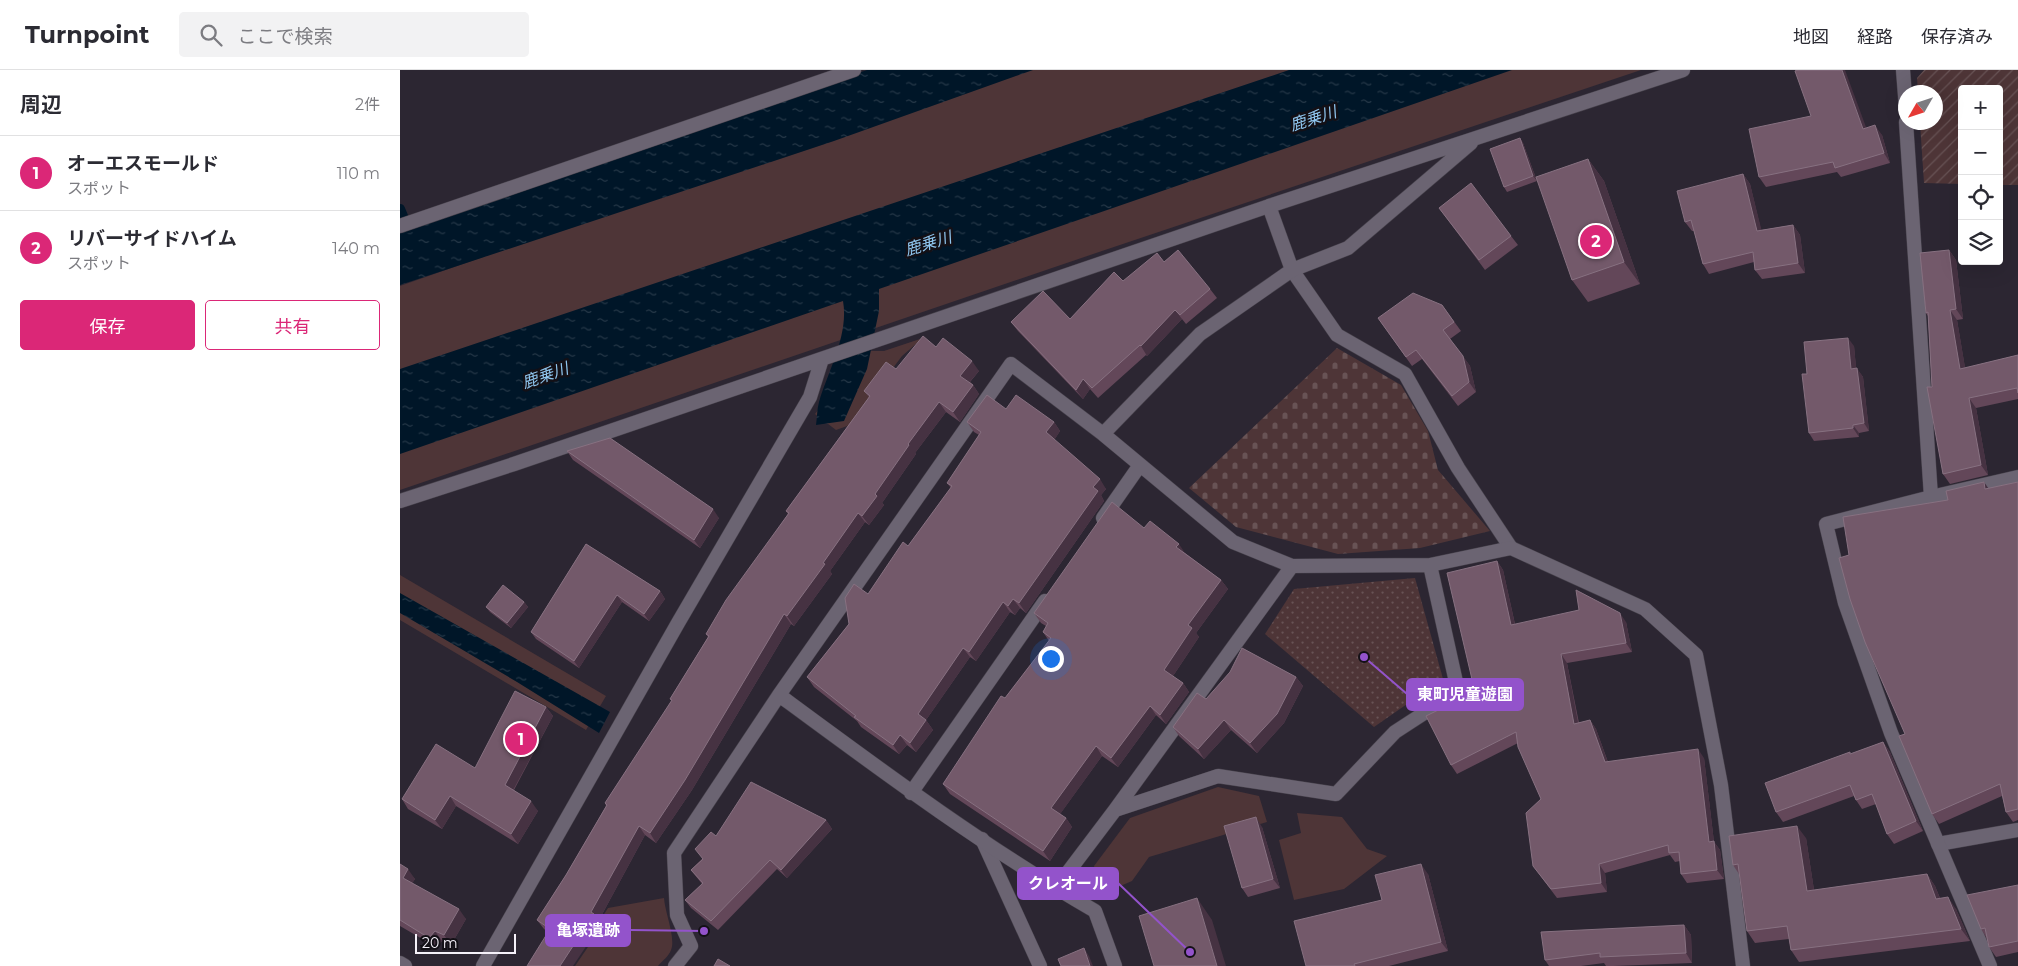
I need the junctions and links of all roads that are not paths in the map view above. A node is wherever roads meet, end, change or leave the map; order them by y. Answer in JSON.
{"nodes":[{"id":1,"x":854,"y":70,"type":"edge"},
{"id":2,"x":1683,"y":70,"type":"edge"},
{"id":3,"x":1903,"y":70,"type":"edge"},
{"id":4,"x":1904,"y":85,"type":"edge"},
{"id":5,"x":1907,"y":130,"type":"edge"},
{"id":6,"x":1477,"y":137,"type":"junction"},
{"id":7,"x":1269,"y":206,"type":"junction"},
{"id":8,"x":400,"y":226,"type":"edge"},
{"id":9,"x":1292,"y":270,"type":"junction"},
{"id":10,"x":822,"y":359,"type":"junction"},
{"id":11,"x":1103,"y":434,"type":"junction"},
{"id":12,"x":1140,"y":465,"type":"junction"},
{"id":13,"x":2018,"y":477,"type":"edge"},
{"id":14,"x":1931,"y":496,"type":"junction"},
{"id":15,"x":400,"y":501,"type":"edge"},
{"id":16,"x":1095,"y":529,"type":"edge"},
{"id":17,"x":1510,"y":548,"type":"junction"},
{"id":18,"x":1430,"y":565,"type":"junction"},
{"id":19,"x":1292,"y":566,"type":"junction"},
{"id":20,"x":1051,"y":593,"type":"edge"},
{"id":21,"x":779,"y":695,"type":"junction"},
{"id":22,"x":911,"y":793,"type":"junction"},
{"id":23,"x":1115,"y":810,"type":"junction"},
{"id":24,"x":2018,"y":830,"type":"edge"},
{"id":25,"x":982,"y":839,"type":"junction"},
{"id":26,"x":1938,"y":844,"type":"junction"},
{"id":27,"x":1056,"y":888,"type":"junction"},
{"id":28,"x":400,"y":963,"type":"edge"},
{"id":29,"x":405,"y":966,"type":"edge"},
{"id":30,"x":483,"y":966,"type":"edge"},
{"id":31,"x":675,"y":966,"type":"edge"},
{"id":32,"x":1040,"y":966,"type":"edge"},
{"id":33,"x":1115,"y":966,"type":"edge"},
{"id":34,"x":1743,"y":966,"type":"edge"},
{"id":35,"x":1990,"y":966,"type":"edge"}],
"edges":[{"from":1,"to":8,"type":"street"},
{"from":2,"to":6,"type":"street"},
{"from":3,"to":4,"type":"street"},
{"from":5,"to":14,"type":"street"},
{"from":6,"to":7,"type":"street"},
{"from":6,"to":9,"type":"street"},
{"from":7,"to":9,"type":"street"},
{"from":7,"to":10,"type":"street"},
{"from":9,"to":11,"type":"street"},
{"from":9,"to":17,"type":"street"},
{"from":10,"to":15,"type":"street"},
{"from":10,"to":30,"type":"street"},
{"from":11,"to":12,"type":"street"},
{"from":11,"to":21,"type":"street"},
{"from":12,"to":16,"type":"street"},
{"from":12,"to":19,"type":"street"},
{"from":13,"to":14,"type":"street"},
{"from":14,"to":26,"type":"street"},
{"from":17,"to":18,"type":"street"},
{"from":17,"to":34,"type":"street"},
{"from":18,"to":19,"type":"street"},
{"from":18,"to":23,"type":"street"},
{"from":19,"to":23,"type":"street"},
{"from":20,"to":22,"type":"street"},
{"from":21,"to":22,"type":"street"},
{"from":21,"to":31,"type":"street"},
{"from":22,"to":25,"type":"street"},
{"from":23,"to":27,"type":"street"},
{"from":24,"to":26,"type":"street"},
{"from":25,"to":27,"type":"street"},
{"from":25,"to":32,"type":"street"},
{"from":26,"to":35,"type":"street"},
{"from":27,"to":33,"type":"street"},
{"from":28,"to":29,"type":"street"}]}
